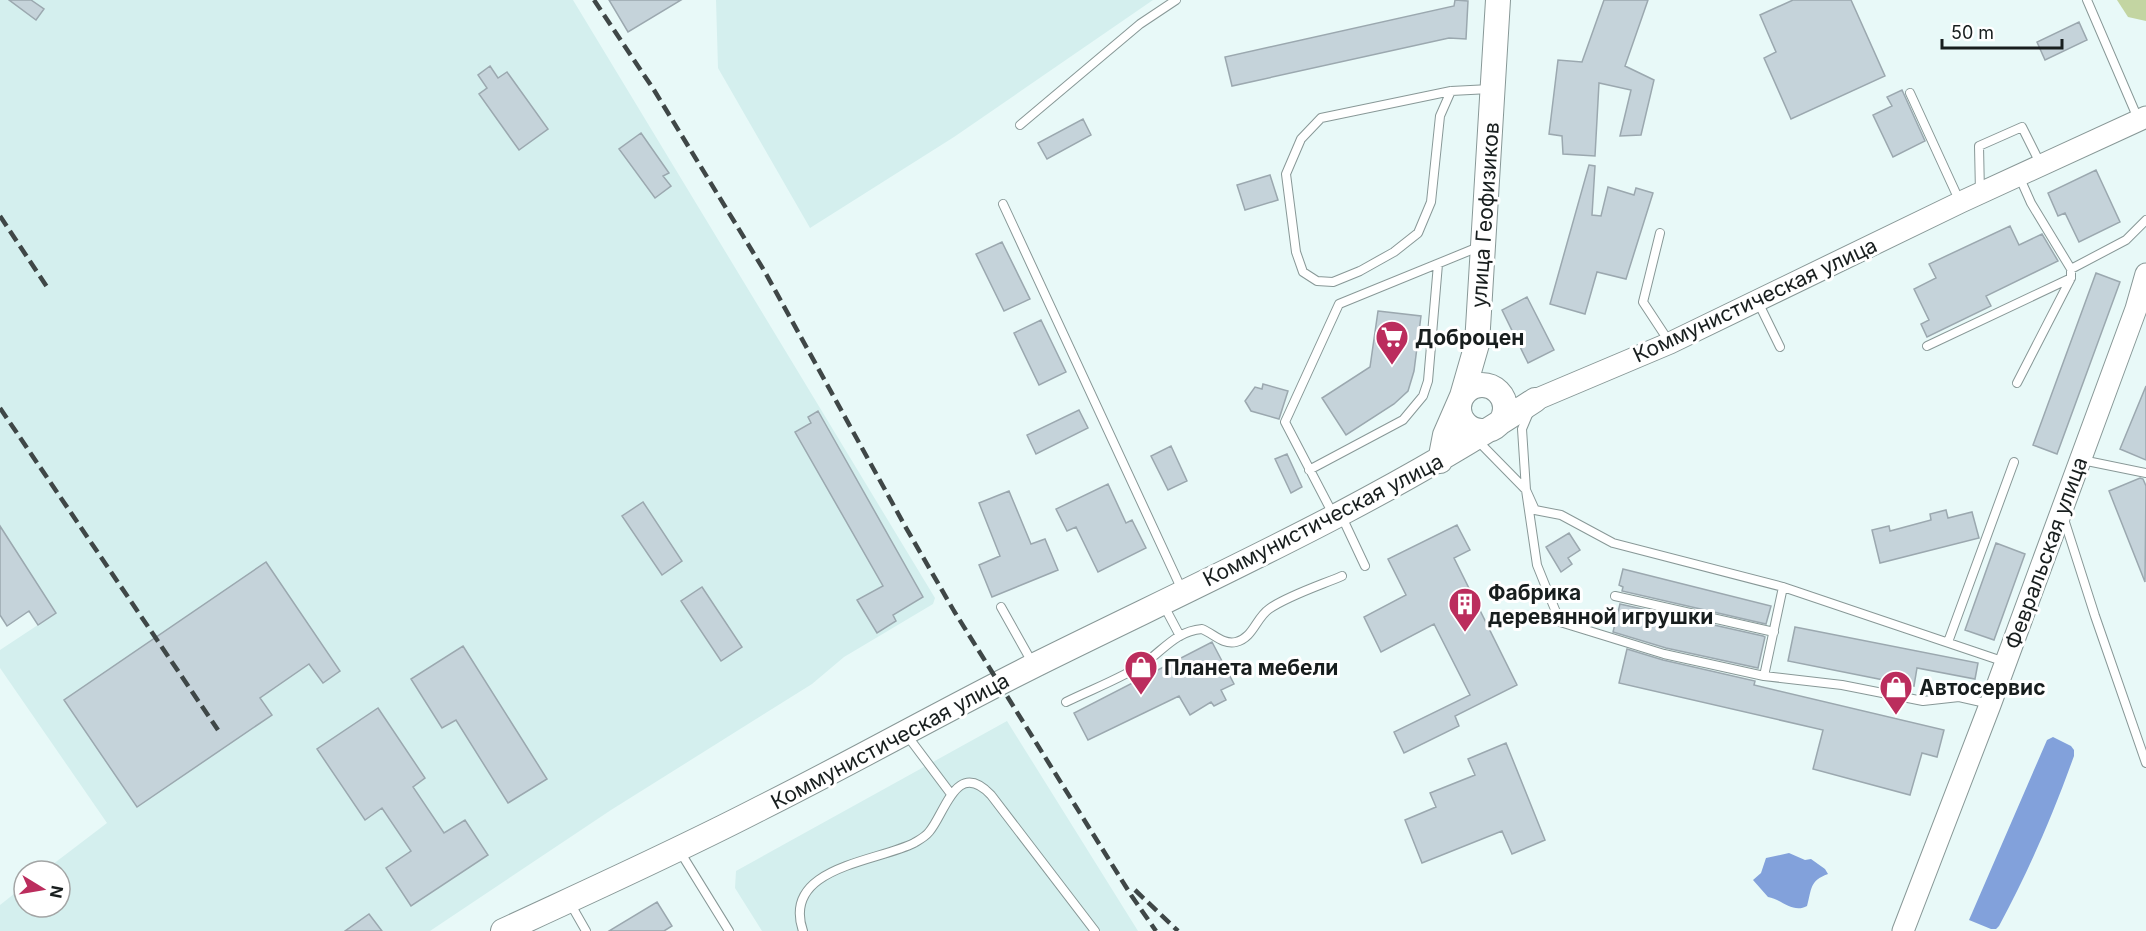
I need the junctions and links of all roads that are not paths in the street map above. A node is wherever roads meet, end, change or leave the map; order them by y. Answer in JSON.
{"nodes":[{"id":1,"x":1176,"y":0,"type":"edge"},
{"id":2,"x":1498,"y":0,"type":"edge"},
{"id":3,"x":2087,"y":0,"type":"edge"},
{"id":4,"x":1493,"y":88,"type":"junction"},
{"id":5,"x":1451,"y":91,"type":"junction"},
{"id":6,"x":1910,"y":93,"type":"dead end"},
{"id":7,"x":2144,"y":119,"type":"edge"},
{"id":8,"x":1020,"y":125,"type":"dead end"},
{"id":9,"x":2042,"y":165,"type":"junction"},
{"id":10,"x":2019,"y":176,"type":"junction"},
{"id":11,"x":1980,"y":193,"type":"junction"},
{"id":12,"x":1960,"y":202,"type":"junction"},
{"id":13,"x":1003,"y":204,"type":"dead end"},
{"id":14,"x":2146,"y":220,"type":"edge"},
{"id":15,"x":1660,"y":233,"type":"dead end"},
{"id":16,"x":1483,"y":245,"type":"junction"},
{"id":17,"x":1438,"y":264,"type":"junction"},
{"id":18,"x":2071,"y":274,"type":"junction"},
{"id":19,"x":2146,"y":274,"type":"edge"},
{"id":20,"x":1757,"y":300,"type":"junction"},
{"id":21,"x":1670,"y":343,"type":"junction"},
{"id":22,"x":1477,"y":344,"type":"junction"},
{"id":23,"x":1927,"y":346,"type":"dead end"},
{"id":24,"x":1780,"y":347,"type":"dead end"},
{"id":25,"x":2018,"y":383,"type":"dead end"},
{"id":26,"x":1496,"y":390,"type":"junction"},
{"id":27,"x":1462,"y":396,"type":"junction"},
{"id":28,"x":1535,"y":400,"type":"junction"},
{"id":29,"x":1484,"y":432,"type":"junction"},
{"id":30,"x":2081,"y":459,"type":"junction"},
{"id":31,"x":1440,"y":461,"type":"junction"},
{"id":32,"x":2014,"y":462,"type":"dead end"},
{"id":33,"x":1309,"y":470,"type":"junction"},
{"id":34,"x":2146,"y":473,"type":"edge"},
{"id":35,"x":1526,"y":490,"type":"junction"},
{"id":36,"x":2061,"y":510,"type":"junction"},
{"id":37,"x":1337,"y":515,"type":"junction"},
{"id":38,"x":1365,"y":566,"type":"dead end"},
{"id":39,"x":1342,"y":576,"type":"dead end"},
{"id":40,"x":1783,"y":587,"type":"junction"},
{"id":41,"x":1615,"y":596,"type":"dead end"},
{"id":42,"x":1173,"y":597,"type":"junction"},
{"id":43,"x":1001,"y":607,"type":"dead end"},
{"id":44,"x":1774,"y":632,"type":"junction"},
{"id":45,"x":1180,"y":636,"type":"junction"},
{"id":46,"x":1948,"y":642,"type":"junction"},
{"id":47,"x":2006,"y":662,"type":"junction"},
{"id":48,"x":1034,"y":665,"type":"junction"},
{"id":49,"x":1764,"y":676,"type":"junction"},
{"id":50,"x":1066,"y":702,"type":"dead end"},
{"id":51,"x":1990,"y":705,"type":"junction"},
{"id":52,"x":904,"y":732,"type":"junction"},
{"id":53,"x":2146,"y":763,"type":"edge"},
{"id":54,"x":951,"y":794,"type":"junction"},
{"id":55,"x":679,"y":850,"type":"junction"},
{"id":56,"x":569,"y":900,"type":"junction"},
{"id":57,"x":503,"y":931,"type":"edge"},
{"id":58,"x":586,"y":931,"type":"edge"},
{"id":59,"x":729,"y":931,"type":"edge"},
{"id":60,"x":803,"y":931,"type":"edge"},
{"id":61,"x":1095,"y":931,"type":"edge"},
{"id":62,"x":1903,"y":931,"type":"edge"}],
"edges":[{"from":1,"to":8,"type":"lane"},
{"from":2,"to":4,"type":"main road","name":"улица Геофизиков"},
{"from":3,"to":7,"type":"lane"},
{"from":4,"to":5,"type":"lane"},
{"from":4,"to":16,"type":"main road","name":"улица Геофизиков"},
{"from":5,"to":5,"type":"lane"},
{"from":6,"to":12,"type":"lane"},
{"from":7,"to":9,"type":"street","name":"Коммунистическая улица"},
{"from":9,"to":10,"type":"street","name":"Коммунистическая улица"},
{"from":9,"to":11,"type":"lane"},
{"from":10,"to":11,"type":"street","name":"Коммунистическая улица"},
{"from":10,"to":18,"type":"lane"},
{"from":11,"to":12,"type":"street","name":"Коммунистическая улица"},
{"from":12,"to":20,"type":"street","name":"Коммунистическая улица"},
{"from":13,"to":42,"type":"lane"},
{"from":14,"to":18,"type":"lane"},
{"from":15,"to":21,"type":"lane"},
{"from":16,"to":17,"type":"lane"},
{"from":16,"to":22,"type":"main road","name":"улица Геофизиков"},
{"from":17,"to":33,"type":"lane"},
{"from":17,"to":33,"type":"lane"},
{"from":18,"to":23,"type":"lane"},
{"from":18,"to":25,"type":"lane"},
{"from":19,"to":30,"type":"street","name":"Февральская улица"},
{"from":20,"to":21,"type":"street","name":"Коммунистическая улица"},
{"from":20,"to":24,"type":"lane"},
{"from":21,"to":28,"type":"street","name":"Коммунистическая улица"},
{"from":22,"to":26,"type":"main road"},
{"from":22,"to":27,"type":"main road","name":"улица Геофизиков"},
{"from":26,"to":27,"type":"main road"},
{"from":26,"to":28,"type":"main road"},
{"from":26,"to":29,"type":"main road"},
{"from":27,"to":29,"type":"main road"},
{"from":27,"to":31,"type":"main road","name":"улица Геофизиков"},
{"from":28,"to":29,"type":"main road","name":"Коммунистическая улица"},
{"from":28,"to":35,"type":"lane"},
{"from":29,"to":31,"type":"main road","name":"Коммунистическая улица"},
{"from":29,"to":35,"type":"lane"},
{"from":30,"to":34,"type":"lane"},
{"from":30,"to":36,"type":"street","name":"Февральская улица"},
{"from":31,"to":37,"type":"main road","name":"Коммунистическая улица"},
{"from":32,"to":46,"type":"lane"},
{"from":33,"to":37,"type":"lane"},
{"from":35,"to":40,"type":"lane"},
{"from":35,"to":49,"type":"lane"},
{"from":36,"to":47,"type":"street","name":"Февральская улица"},
{"from":36,"to":53,"type":"lane"},
{"from":37,"to":38,"type":"lane"},
{"from":37,"to":42,"type":"main road","name":"Коммунистическая улица"},
{"from":39,"to":45,"type":"lane"},
{"from":40,"to":44,"type":"lane"},
{"from":40,"to":46,"type":"lane"},
{"from":41,"to":44,"type":"lane"},
{"from":42,"to":45,"type":"lane"},
{"from":42,"to":48,"type":"main road","name":"Коммунистическая улица"},
{"from":43,"to":48,"type":"lane"},
{"from":44,"to":49,"type":"lane"},
{"from":45,"to":50,"type":"lane"},
{"from":46,"to":47,"type":"lane"},
{"from":47,"to":51,"type":"street","name":"Февральская улица"},
{"from":48,"to":52,"type":"main road","name":"Коммунистическая улица"},
{"from":49,"to":51,"type":"lane"},
{"from":51,"to":62,"type":"street","name":"Февральская улица"},
{"from":52,"to":54,"type":"lane"},
{"from":52,"to":55,"type":"main road","name":"Коммунистическая улица"},
{"from":54,"to":60,"type":"lane"},
{"from":54,"to":61,"type":"lane"},
{"from":55,"to":56,"type":"main road","name":"Коммунистическая улица"},
{"from":55,"to":59,"type":"lane"},
{"from":56,"to":57,"type":"main road","name":"Коммунистическая улица"},
{"from":56,"to":58,"type":"lane"}]}
